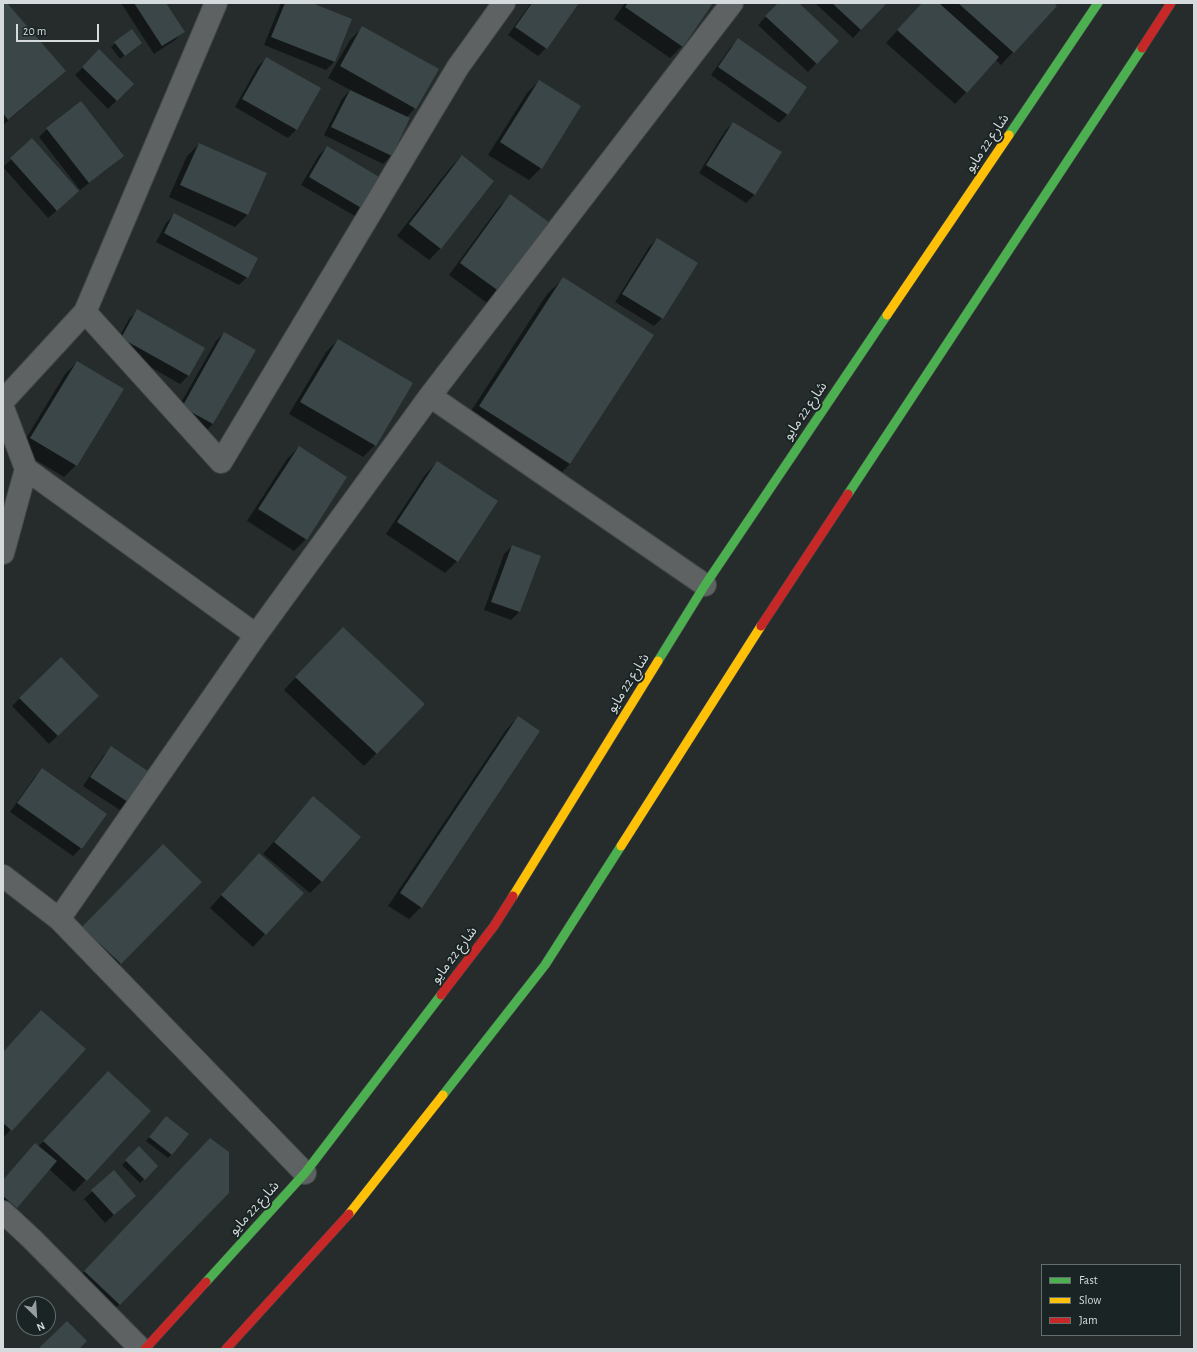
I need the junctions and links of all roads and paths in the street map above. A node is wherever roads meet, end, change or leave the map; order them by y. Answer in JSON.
{"nodes":[{"id":1,"x":216,"y":3,"type":"edge"},
{"id":2,"x":504,"y":3,"type":"edge"},
{"id":3,"x":732,"y":3,"type":"edge"},
{"id":4,"x":1098,"y":3,"type":"edge"},
{"id":5,"x":1171,"y":3,"type":"edge"},
{"id":6,"x":85,"y":312,"type":"junction"},
{"id":7,"x":430,"y":396,"type":"junction"},
{"id":8,"x":3,"y":401,"type":"edge"},
{"id":9,"x":3,"y":408,"type":"edge"},
{"id":10,"x":26,"y":469,"type":"junction"},
{"id":11,"x":3,"y":553,"type":"edge"},
{"id":12,"x":705,"y":584,"type":"junction"},
{"id":13,"x":256,"y":635,"type":"junction"},
{"id":14,"x":3,"y":876,"type":"edge"},
{"id":15,"x":59,"y":919,"type":"junction"},
{"id":16,"x":305,"y":1173,"type":"junction"},
{"id":17,"x":3,"y":1212,"type":"edge"},
{"id":18,"x":141,"y":1349,"type":"edge"},
{"id":19,"x":145,"y":1349,"type":"edge"},
{"id":20,"x":226,"y":1349,"type":"edge"}],
"edges":[{"from":1,"to":6,"type":"street"},
{"from":2,"to":6,"type":"street"},
{"from":3,"to":7,"type":"street"},
{"from":4,"to":12,"type":"main road","name":"شارع 22 مايو"},
{"from":5,"to":20,"type":"main road"},
{"from":6,"to":8,"type":"street"},
{"from":7,"to":12,"type":"street"},
{"from":7,"to":13,"type":"street"},
{"from":9,"to":10,"type":"street"},
{"from":10,"to":11,"type":"street"},
{"from":10,"to":13,"type":"street"},
{"from":12,"to":16,"type":"main road","name":"شارع 22 مايو"},
{"from":13,"to":15,"type":"street"},
{"from":14,"to":15,"type":"street"},
{"from":15,"to":16,"type":"street"},
{"from":16,"to":19,"type":"main road","name":"شارع 22 مايو"},
{"from":17,"to":18,"type":"street"}]}
